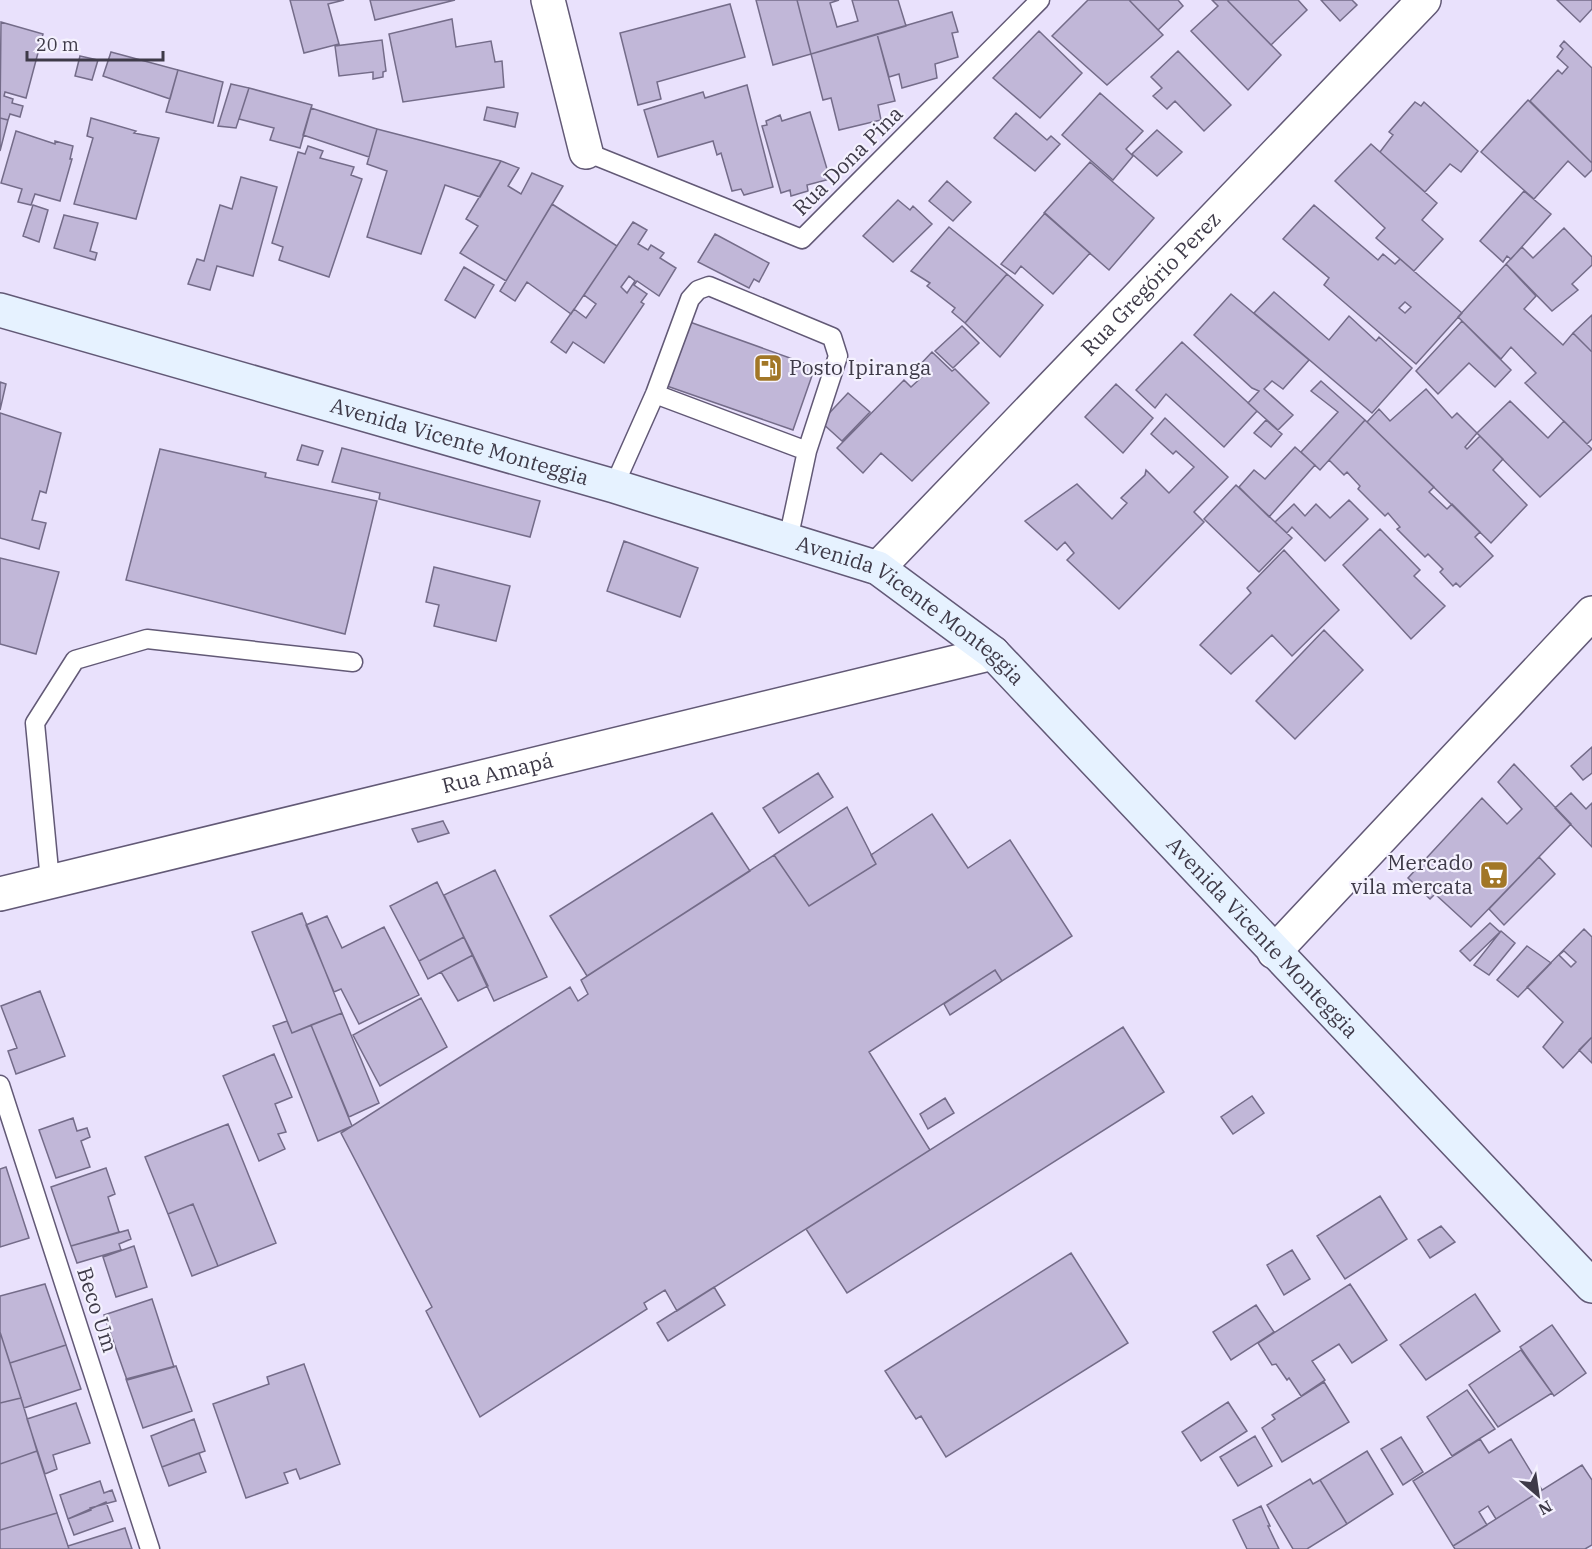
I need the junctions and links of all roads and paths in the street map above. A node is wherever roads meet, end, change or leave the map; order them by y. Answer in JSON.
{"nodes":[{"id":1,"x":548,"y":0,"type":"edge"},
{"id":2,"x":1040,"y":0,"type":"edge"},
{"id":3,"x":1424,"y":0,"type":"edge"},
{"id":4,"x":586,"y":152,"type":"joint"},
{"id":5,"x":0,"y":310,"type":"edge"},
{"id":6,"x":655,"y":394,"type":"junction"},
{"id":7,"x":807,"y":451,"type":"junction"},
{"id":8,"x":614,"y":486,"type":"junction"},
{"id":9,"x":788,"y":540,"type":"junction"},
{"id":10,"x":878,"y":568,"type":"junction"},
{"id":11,"x":1592,"y":613,"type":"edge"},
{"id":12,"x":993,"y":653,"type":"junction"},
{"id":13,"x":353,"y":663,"type":"dead end"},
{"id":14,"x":50,"y":881,"type":"junction"},
{"id":15,"x":0,"y":894,"type":"edge"},
{"id":16,"x":1274,"y":952,"type":"junction"},
{"id":17,"x":0,"y":1085,"type":"edge"},
{"id":18,"x":1592,"y":1286,"type":"edge"},
{"id":19,"x":150,"y":1549,"type":"edge"}],
"edges":[{"from":1,"to":4,"type":"street"},
{"from":2,"to":4,"type":"lane","name":"Rua Dona Pina"},
{"from":3,"to":10,"type":"street","name":"Rua Gregório Perez"},
{"from":5,"to":8,"type":"main road","name":"Avenida Vicente Monteggia"},
{"from":6,"to":7,"type":"lane"},
{"from":6,"to":7,"type":"lane"},
{"from":6,"to":8,"type":"lane"},
{"from":7,"to":9,"type":"lane"},
{"from":8,"to":9,"type":"main road","name":"Avenida Vicente Monteggia"},
{"from":9,"to":10,"type":"main road","name":"Avenida Vicente Monteggia"},
{"from":10,"to":12,"type":"main road","name":"Avenida Vicente Monteggia"},
{"from":11,"to":16,"type":"street"},
{"from":12,"to":14,"type":"street","name":"Rua Amapá"},
{"from":12,"to":16,"type":"main road","name":"Avenida Vicente Monteggia"},
{"from":13,"to":14,"type":"lane"},
{"from":14,"to":15,"type":"street","name":"Rua Amapá"},
{"from":16,"to":18,"type":"main road","name":"Avenida Vicente Monteggia"},
{"from":17,"to":19,"type":"lane","name":"Beco Um"}]}
